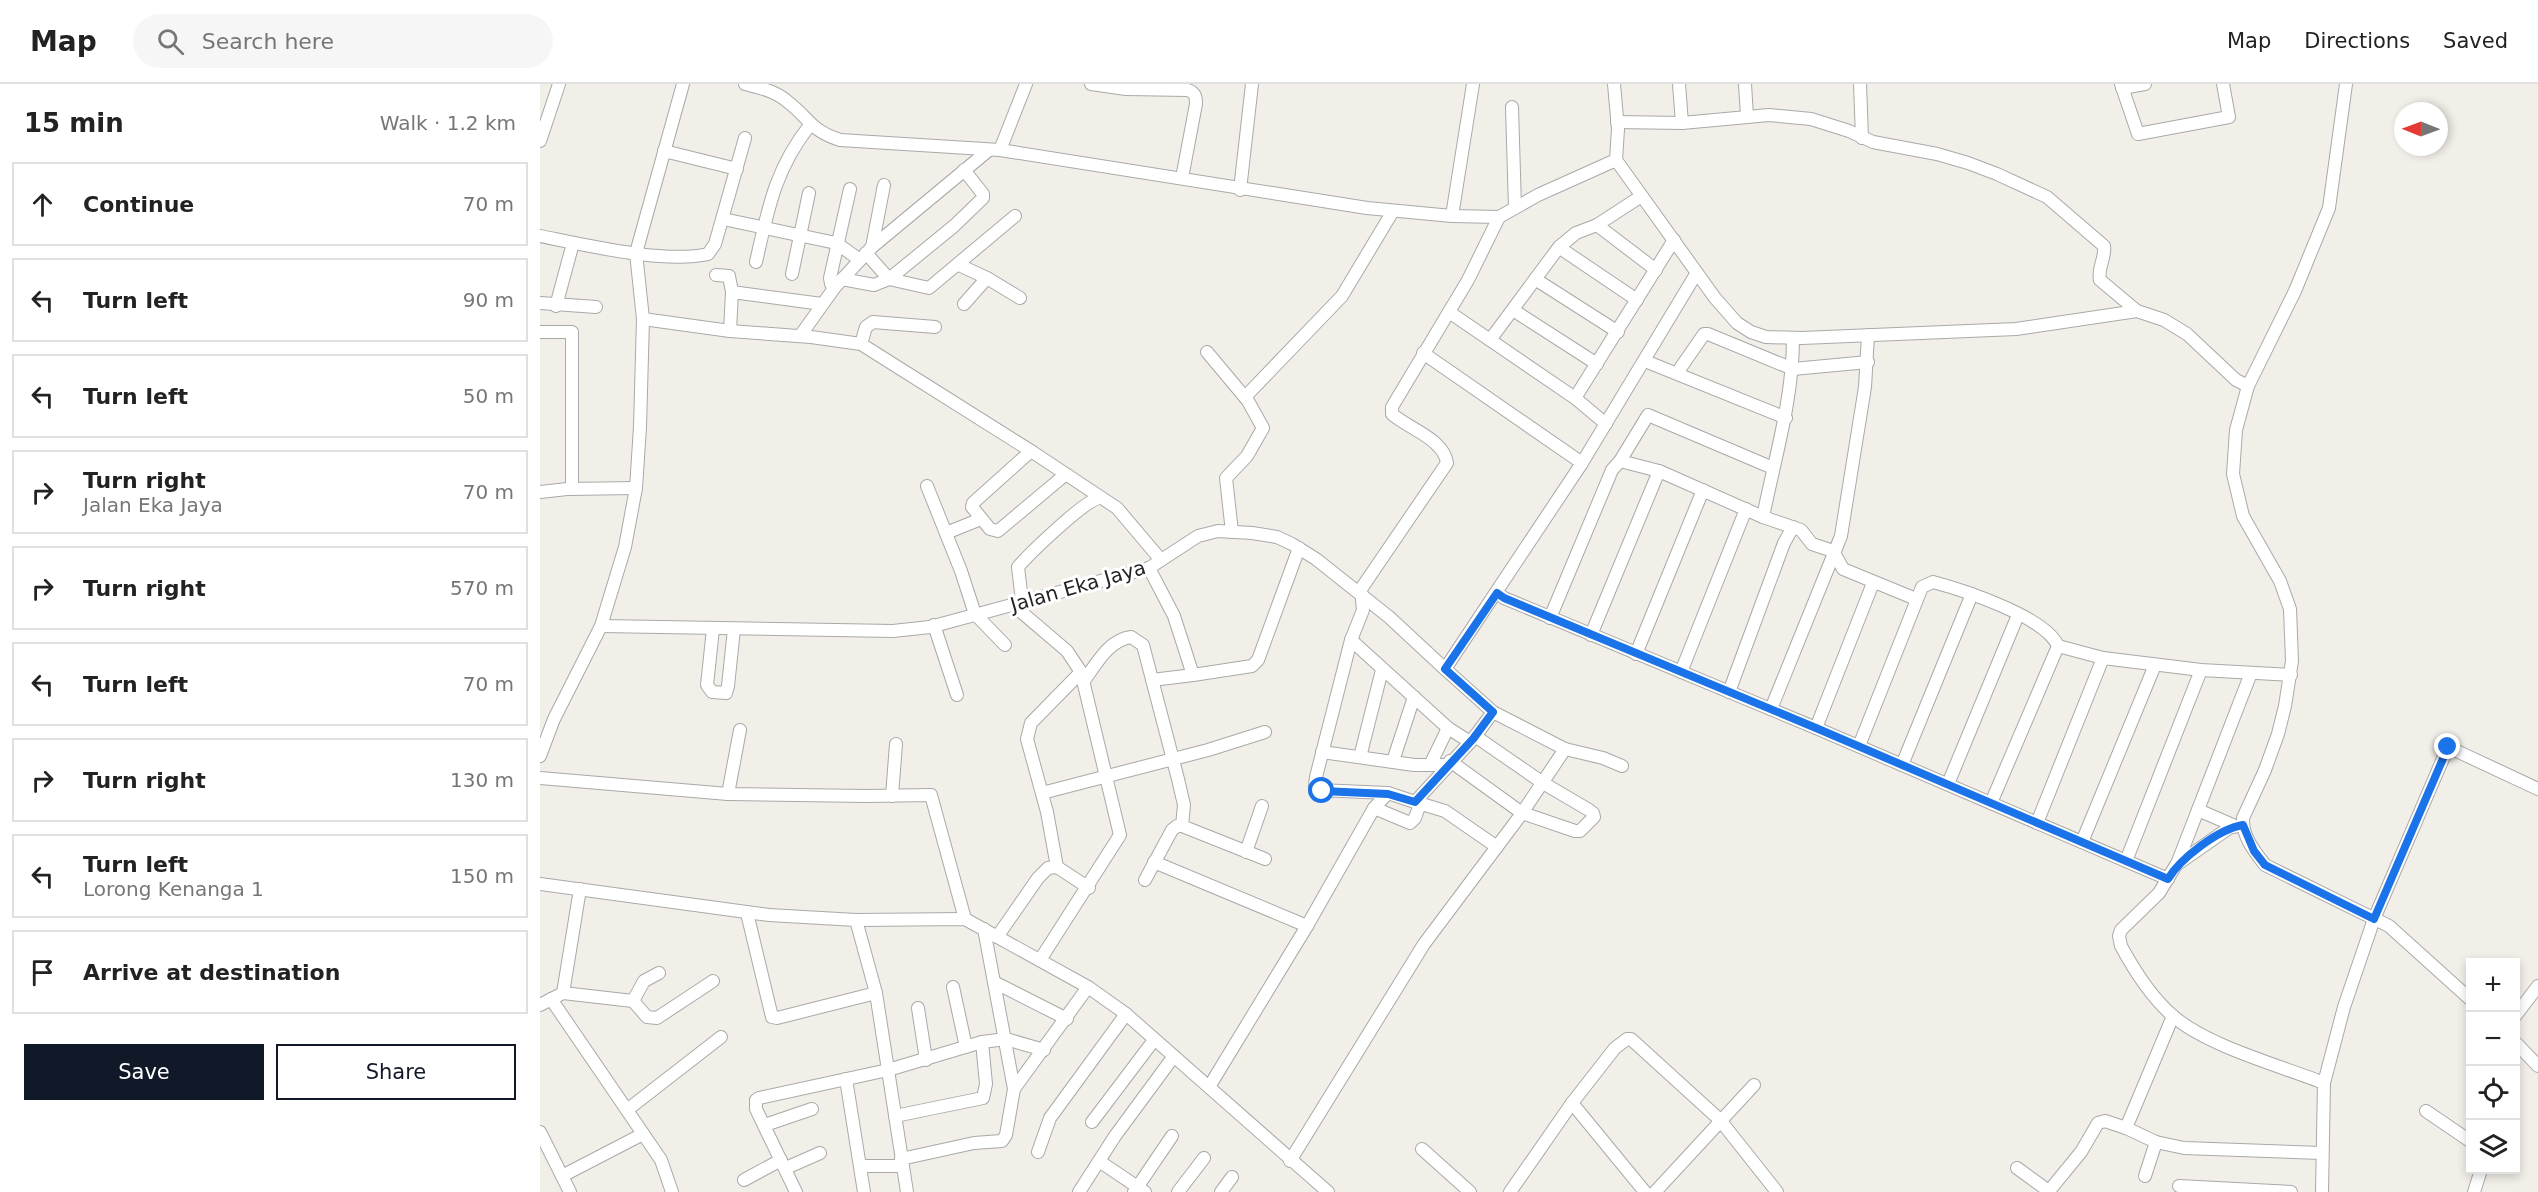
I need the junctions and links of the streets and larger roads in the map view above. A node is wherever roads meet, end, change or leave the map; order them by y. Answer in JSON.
{"nodes":[{"id":1,"x":560,"y":84,"type":"edge"},
{"id":2,"x":683,"y":84,"type":"edge"},
{"id":3,"x":745,"y":84,"type":"edge"},
{"id":4,"x":1026,"y":84,"type":"edge"},
{"id":5,"x":1090,"y":84,"type":"edge"},
{"id":6,"x":1252,"y":84,"type":"edge"},
{"id":7,"x":1473,"y":84,"type":"edge"},
{"id":8,"x":1614,"y":84,"type":"edge"},
{"id":9,"x":1679,"y":84,"type":"edge"},
{"id":10,"x":1745,"y":84,"type":"edge"},
{"id":11,"x":1860,"y":84,"type":"edge"},
{"id":12,"x":2145,"y":84,"type":"edge"},
{"id":13,"x":2223,"y":84,"type":"edge"},
{"id":14,"x":2346,"y":84,"type":"edge"},
{"id":15,"x":2122,"y":86,"type":"edge"},
{"id":16,"x":1512,"y":107,"type":"dead end"},
{"id":17,"x":1747,"y":116,"type":"junction"},
{"id":18,"x":1617,"y":122,"type":"junction"},
{"id":19,"x":1682,"y":123,"type":"junction"},
{"id":20,"x":810,"y":125,"type":"junction"},
{"id":21,"x":541,"y":137,"type":"edge"},
{"id":22,"x":745,"y":138,"type":"dead end"},
{"id":23,"x":1863,"y":138,"type":"junction"},
{"id":24,"x":994,"y":150,"type":"junction"},
{"id":25,"x":664,"y":152,"type":"junction"},
{"id":26,"x":1616,"y":160,"type":"junction"},
{"id":27,"x":736,"y":169,"type":"junction"},
{"id":28,"x":964,"y":170,"type":"junction"},
{"id":29,"x":1182,"y":178,"type":"junction"},
{"id":30,"x":884,"y":185,"type":"dead end"},
{"id":31,"x":850,"y":189,"type":"dead end"},
{"id":32,"x":1240,"y":190,"type":"junction"},
{"id":33,"x":809,"y":193,"type":"dead end"},
{"id":34,"x":1640,"y":197,"type":"junction"},
{"id":35,"x":1515,"y":208,"type":"junction"},
{"id":36,"x":1394,"y":211,"type":"junction"},
{"id":37,"x":1015,"y":216,"type":"dead end"},
{"id":38,"x":1452,"y":216,"type":"junction"},
{"id":39,"x":1498,"y":217,"type":"junction"},
{"id":40,"x":723,"y":219,"type":"junction"},
{"id":41,"x":1597,"y":225,"type":"junction"},
{"id":42,"x":764,"y":227,"type":"junction"},
{"id":43,"x":800,"y":234,"type":"junction"},
{"id":44,"x":540,"y":236,"type":"edge"},
{"id":45,"x":1674,"y":240,"type":"junction"},
{"id":46,"x":573,"y":243,"type":"junction"},
{"id":47,"x":836,"y":243,"type":"junction"},
{"id":48,"x":1560,"y":248,"type":"junction"},
{"id":49,"x":636,"y":253,"type":"junction"},
{"id":50,"x":866,"y":253,"type":"junction"},
{"id":51,"x":756,"y":262,"type":"dead end"},
{"id":52,"x":959,"y":266,"type":"junction"},
{"id":53,"x":1656,"y":270,"type":"junction"},
{"id":54,"x":792,"y":274,"type":"dead end"},
{"id":55,"x":1696,"y":274,"type":"junction"},
{"id":56,"x":716,"y":275,"type":"dead end"},
{"id":57,"x":987,"y":278,"type":"junction"},
{"id":58,"x":889,"y":279,"type":"junction"},
{"id":59,"x":1535,"y":279,"type":"junction"},
{"id":60,"x":838,"y":283,"type":"junction"},
{"id":61,"x":732,"y":292,"type":"junction"},
{"id":62,"x":1020,"y":298,"type":"dead end"},
{"id":63,"x":1637,"y":300,"type":"junction"},
{"id":64,"x":540,"y":303,"type":"edge"},
{"id":65,"x":822,"y":304,"type":"junction"},
{"id":66,"x":964,"y":304,"type":"dead end"},
{"id":67,"x":556,"y":306,"type":"junction"},
{"id":68,"x":596,"y":307,"type":"dead end"},
{"id":69,"x":1513,"y":309,"type":"junction"},
{"id":70,"x":2136,"y":311,"type":"junction"},
{"id":71,"x":1449,"y":312,"type":"junction"},
{"id":72,"x":643,"y":319,"type":"junction"},
{"id":73,"x":934,"y":327,"type":"dead end"},
{"id":74,"x":730,"y":331,"type":"junction"},
{"id":75,"x":540,"y":332,"type":"edge"},
{"id":76,"x":1618,"y":332,"type":"junction"},
{"id":77,"x":1868,"y":335,"type":"junction"},
{"id":78,"x":800,"y":336,"type":"junction"},
{"id":79,"x":1793,"y":338,"type":"junction"},
{"id":80,"x":1490,"y":340,"type":"junction"},
{"id":81,"x":861,"y":344,"type":"junction"},
{"id":82,"x":1207,"y":352,"type":"dead end"},
{"id":83,"x":1423,"y":353,"type":"junction"},
{"id":84,"x":1645,"y":361,"type":"junction"},
{"id":85,"x":1868,"y":362,"type":"junction"},
{"id":86,"x":1597,"y":364,"type":"junction"},
{"id":87,"x":1793,"y":369,"type":"junction"},
{"id":88,"x":1677,"y":374,"type":"junction"},
{"id":89,"x":2248,"y":386,"type":"junction"},
{"id":90,"x":1245,"y":397,"type":"junction"},
{"id":91,"x":1575,"y":398,"type":"junction"},
{"id":92,"x":1786,"y":418,"type":"junction"},
{"id":93,"x":1606,"y":424,"type":"junction"},
{"id":94,"x":1031,"y":451,"type":"junction"},
{"id":95,"x":1620,"y":460,"type":"junction"},
{"id":96,"x":1582,"y":463,"type":"junction"},
{"id":97,"x":1773,"y":468,"type":"junction"},
{"id":98,"x":1659,"y":471,"type":"junction"},
{"id":99,"x":1066,"y":474,"type":"junction"},
{"id":100,"x":927,"y":486,"type":"dead end"},
{"id":101,"x":636,"y":488,"type":"junction"},
{"id":102,"x":572,"y":489,"type":"junction"},
{"id":103,"x":1703,"y":490,"type":"junction"},
{"id":104,"x":540,"y":492,"type":"edge"},
{"id":105,"x":1100,"y":498,"type":"junction"},
{"id":106,"x":1746,"y":509,"type":"junction"},
{"id":107,"x":1762,"y":517,"type":"junction"},
{"id":108,"x":981,"y":519,"type":"junction"},
{"id":109,"x":1793,"y":527,"type":"junction"},
{"id":110,"x":1232,"y":532,"type":"junction"},
{"id":111,"x":946,"y":533,"type":"junction"},
{"id":112,"x":1299,"y":548,"type":"junction"},
{"id":113,"x":1835,"y":555,"type":"junction"},
{"id":114,"x":1161,"y":561,"type":"junction"},
{"id":115,"x":1149,"y":568,"type":"junction"},
{"id":116,"x":1873,"y":583,"type":"junction"},
{"id":117,"x":1497,"y":593,"type":"junction"},
{"id":118,"x":1360,"y":594,"type":"junction"},
{"id":119,"x":1972,"y":594,"type":"junction"},
{"id":120,"x":1916,"y":599,"type":"junction"},
{"id":121,"x":1017,"y":602,"type":"junction"},
{"id":122,"x":975,"y":614,"type":"junction"},
{"id":123,"x":2018,"y":615,"type":"junction"},
{"id":124,"x":1550,"y":618,"type":"junction"},
{"id":125,"x":934,"y":625,"type":"junction"},
{"id":126,"x":601,"y":626,"type":"junction"},
{"id":127,"x":714,"y":629,"type":"junction"},
{"id":128,"x":734,"y":629,"type":"junction"},
{"id":129,"x":1591,"y":635,"type":"junction"},
{"id":130,"x":1351,"y":640,"type":"junction"},
{"id":131,"x":1005,"y":645,"type":"dead end"},
{"id":132,"x":2058,"y":646,"type":"junction"},
{"id":133,"x":1636,"y":654,"type":"junction"},
{"id":134,"x":2103,"y":658,"type":"junction"},
{"id":135,"x":2155,"y":665,"type":"junction"},
{"id":136,"x":1382,"y":669,"type":"junction"},
{"id":137,"x":1445,"y":669,"type":"junction"},
{"id":138,"x":2201,"y":670,"type":"junction"},
{"id":139,"x":1681,"y":672,"type":"junction"},
{"id":140,"x":2251,"y":673,"type":"junction"},
{"id":141,"x":1193,"y":675,"type":"junction"},
{"id":142,"x":2290,"y":675,"type":"junction"},
{"id":143,"x":1082,"y":677,"type":"junction"},
{"id":144,"x":1152,"y":681,"type":"junction"},
{"id":145,"x":1729,"y":692,"type":"junction"},
{"id":146,"x":957,"y":695,"type":"dead end"},
{"id":147,"x":1414,"y":697,"type":"junction"},
{"id":148,"x":1771,"y":709,"type":"junction"},
{"id":149,"x":1493,"y":712,"type":"junction"},
{"id":150,"x":1448,"y":728,"type":"junction"},
{"id":151,"x":1816,"y":728,"type":"junction"},
{"id":152,"x":740,"y":729,"type":"dead end"},
{"id":153,"x":1264,"y":732,"type":"dead end"},
{"id":154,"x":1473,"y":739,"type":"junction"},
{"id":155,"x":896,"y":744,"type":"dead end"},
{"id":156,"x":1859,"y":746,"type":"junction"},
{"id":157,"x":1565,"y":749,"type":"junction"},
{"id":158,"x":1322,"y":752,"type":"junction"},
{"id":159,"x":540,"y":756,"type":"edge"},
{"id":160,"x":1360,"y":757,"type":"junction"},
{"id":161,"x":1173,"y":758,"type":"junction"},
{"id":162,"x":1393,"y":761,"type":"junction"},
{"id":163,"x":1449,"y":763,"type":"junction"},
{"id":164,"x":1430,"y":765,"type":"junction"},
{"id":165,"x":1902,"y":765,"type":"junction"},
{"id":166,"x":1622,"y":766,"type":"dead end"},
{"id":167,"x":1105,"y":777,"type":"junction"},
{"id":168,"x":540,"y":778,"type":"edge"},
{"id":169,"x":1543,"y":783,"type":"junction"},
{"id":170,"x":1948,"y":784,"type":"junction"},
{"id":171,"x":2538,"y":789,"type":"edge"},
{"id":172,"x":1042,"y":793,"type":"junction"},
{"id":173,"x":728,"y":794,"type":"junction"},
{"id":174,"x":1388,"y":794,"type":"junction"},
{"id":175,"x":892,"y":796,"type":"junction"},
{"id":176,"x":1417,"y":803,"type":"junction"},
{"id":177,"x":1990,"y":803,"type":"junction"},
{"id":178,"x":1262,"y":806,"type":"dead end"},
{"id":179,"x":1374,"y":808,"type":"junction"},
{"id":180,"x":2198,"y":810,"type":"junction"},
{"id":181,"x":1522,"y":813,"type":"junction"},
{"id":182,"x":2037,"y":823,"type":"junction"},
{"id":183,"x":1182,"y":826,"type":"junction"},
{"id":184,"x":2239,"y":826,"type":"junction"},
{"id":185,"x":2082,"y":842,"type":"junction"},
{"id":186,"x":1497,"y":847,"type":"junction"},
{"id":187,"x":1246,"y":852,"type":"junction"},
{"id":188,"x":1265,"y":859,"type":"dead end"},
{"id":189,"x":2126,"y":861,"type":"junction"},
{"id":190,"x":1154,"y":862,"type":"junction"},
{"id":191,"x":2176,"y":865,"type":"junction"},
{"id":192,"x":1057,"y":867,"type":"junction"},
{"id":193,"x":2168,"y":879,"type":"junction"},
{"id":194,"x":1145,"y":880,"type":"dead end"},
{"id":195,"x":540,"y":884,"type":"edge"},
{"id":196,"x":1089,"y":888,"type":"junction"},
{"id":197,"x":580,"y":889,"type":"junction"},
{"id":198,"x":747,"y":913,"type":"junction"},
{"id":199,"x":965,"y":919,"type":"junction"},
{"id":200,"x":2374,"y":919,"type":"junction"},
{"id":201,"x":856,"y":920,"type":"junction"},
{"id":202,"x":1307,"y":926,"type":"junction"},
{"id":203,"x":984,"y":929,"type":"junction"},
{"id":204,"x":997,"y":937,"type":"junction"},
{"id":205,"x":1040,"y":960,"type":"junction"},
{"id":206,"x":659,"y":973,"type":"dead end"},
{"id":207,"x":713,"y":981,"type":"dead end"},
{"id":208,"x":994,"y":982,"type":"junction"},
{"id":209,"x":2538,"y":986,"type":"edge"},
{"id":210,"x":953,"y":987,"type":"dead end"},
{"id":211,"x":1088,"y":987,"type":"junction"},
{"id":212,"x":563,"y":993,"type":"junction"},
{"id":213,"x":876,"y":993,"type":"junction"},
{"id":214,"x":2466,"y":995,"type":"edge"},
{"id":215,"x":633,"y":1001,"type":"junction"},
{"id":216,"x":545,"y":1002,"type":"edge"},
{"id":217,"x":918,"y":1008,"type":"dead end"},
{"id":218,"x":2518,"y":1012,"type":"edge"},
{"id":219,"x":1126,"y":1014,"type":"junction"},
{"id":220,"x":2173,"y":1016,"type":"junction"},
{"id":221,"x":1066,"y":1019,"type":"junction"},
{"id":222,"x":721,"y":1037,"type":"dead end"},
{"id":223,"x":1006,"y":1039,"type":"junction"},
{"id":224,"x":1154,"y":1040,"type":"junction"},
{"id":225,"x":982,"y":1041,"type":"junction"},
{"id":226,"x":966,"y":1047,"type":"junction"},
{"id":227,"x":2520,"y":1047,"type":"edge"},
{"id":228,"x":1044,"y":1050,"type":"junction"},
{"id":229,"x":1174,"y":1056,"type":"junction"},
{"id":230,"x":926,"y":1060,"type":"junction"},
{"id":231,"x":2538,"y":1066,"type":"edge"},
{"id":232,"x":888,"y":1070,"type":"junction"},
{"id":233,"x":846,"y":1079,"type":"junction"},
{"id":234,"x":2324,"y":1083,"type":"junction"},
{"id":235,"x":1754,"y":1084,"type":"dead end"},
{"id":236,"x":1209,"y":1087,"type":"junction"},
{"id":237,"x":1014,"y":1089,"type":"junction"},
{"id":238,"x":1572,"y":1103,"type":"junction"},
{"id":239,"x":812,"y":1109,"type":"dead end"},
{"id":240,"x":627,"y":1110,"type":"junction"},
{"id":241,"x":2426,"y":1111,"type":"dead end"},
{"id":242,"x":895,"y":1116,"type":"junction"},
{"id":243,"x":1720,"y":1120,"type":"junction"},
{"id":244,"x":1092,"y":1122,"type":"dead end"},
{"id":245,"x":765,"y":1125,"type":"junction"},
{"id":246,"x":2126,"y":1128,"type":"junction"},
{"id":247,"x":540,"y":1132,"type":"edge"},
{"id":248,"x":643,"y":1134,"type":"junction"},
{"id":249,"x":1172,"y":1136,"type":"dead end"},
{"id":250,"x":2466,"y":1138,"type":"edge"},
{"id":251,"x":2156,"y":1142,"type":"junction"},
{"id":252,"x":1422,"y":1149,"type":"dead end"},
{"id":253,"x":1038,"y":1152,"type":"dead end"},
{"id":254,"x":820,"y":1153,"type":"dead end"},
{"id":255,"x":2321,"y":1153,"type":"junction"},
{"id":256,"x":1204,"y":1158,"type":"dead end"},
{"id":257,"x":1098,"y":1161,"type":"junction"},
{"id":258,"x":1290,"y":1161,"type":"junction"},
{"id":259,"x":902,"y":1162,"type":"junction"},
{"id":260,"x":783,"y":1164,"type":"junction"},
{"id":261,"x":861,"y":1166,"type":"junction"},
{"id":262,"x":2017,"y":1168,"type":"dead end"},
{"id":263,"x":2480,"y":1174,"type":"edge"},
{"id":264,"x":562,"y":1176,"type":"junction"},
{"id":265,"x":2145,"y":1176,"type":"dead end"},
{"id":266,"x":1232,"y":1177,"type":"dead end"},
{"id":267,"x":744,"y":1180,"type":"dead end"},
{"id":268,"x":2178,"y":1186,"type":"dead end"},
{"id":269,"x":1138,"y":1190,"type":"edge"},
{"id":270,"x":1654,"y":1191,"type":"edge"},
{"id":271,"x":2050,"y":1191,"type":"edge"},
{"id":272,"x":570,"y":1192,"type":"edge"},
{"id":273,"x":672,"y":1192,"type":"edge"},
{"id":274,"x":796,"y":1192,"type":"edge"},
{"id":275,"x":864,"y":1192,"type":"edge"},
{"id":276,"x":907,"y":1192,"type":"edge"},
{"id":277,"x":1079,"y":1192,"type":"edge"},
{"id":278,"x":1178,"y":1192,"type":"edge"},
{"id":279,"x":1221,"y":1192,"type":"edge"},
{"id":280,"x":1328,"y":1192,"type":"edge"},
{"id":281,"x":1470,"y":1192,"type":"edge"},
{"id":282,"x":1510,"y":1192,"type":"edge"},
{"id":283,"x":1777,"y":1192,"type":"edge"},
{"id":284,"x":2291,"y":1192,"type":"edge"},
{"id":285,"x":2322,"y":1192,"type":"edge"},
{"id":286,"x":2474,"y":1192,"type":"edge"}],
"edges":[{"from":1,"to":21,"type":"street"},
{"from":2,"to":25,"type":"street"},
{"from":3,"to":20,"type":"street"},
{"from":4,"to":24,"type":"street"},
{"from":5,"to":29,"type":"street"},
{"from":6,"to":32,"type":"street"},
{"from":7,"to":38,"type":"street"},
{"from":8,"to":18,"type":"street"},
{"from":9,"to":19,"type":"street"},
{"from":10,"to":17,"type":"street"},
{"from":11,"to":23,"type":"street"},
{"from":12,"to":15,"type":"street"},
{"from":13,"to":15,"type":"street"},
{"from":14,"to":89,"type":"street"},
{"from":16,"to":35,"type":"street"},
{"from":17,"to":19,"type":"street"},
{"from":17,"to":23,"type":"street"},
{"from":18,"to":19,"type":"street"},
{"from":18,"to":26,"type":"street"},
{"from":20,"to":24,"type":"street"},
{"from":20,"to":42,"type":"street"},
{"from":22,"to":27,"type":"street"},
{"from":23,"to":70,"type":"street"},
{"from":24,"to":28,"type":"street"},
{"from":24,"to":29,"type":"street"},
{"from":25,"to":27,"type":"street"},
{"from":25,"to":49,"type":"street"},
{"from":26,"to":34,"type":"street"},
{"from":26,"to":35,"type":"street"},
{"from":27,"to":40,"type":"street"},
{"from":28,"to":50,"type":"street"},
{"from":28,"to":58,"type":"street"},
{"from":29,"to":32,"type":"street"},
{"from":30,"to":50,"type":"street"},
{"from":31,"to":47,"type":"street"},
{"from":32,"to":36,"type":"street"},
{"from":33,"to":43,"type":"street"},
{"from":34,"to":41,"type":"street"},
{"from":34,"to":45,"type":"street"},
{"from":35,"to":39,"type":"street"},
{"from":36,"to":38,"type":"street"},
{"from":36,"to":90,"type":"street"},
{"from":37,"to":52,"type":"street"},
{"from":38,"to":39,"type":"street"},
{"from":39,"to":71,"type":"street"},
{"from":40,"to":42,"type":"street"},
{"from":40,"to":49,"type":"street"},
{"from":41,"to":48,"type":"street"},
{"from":41,"to":53,"type":"street"},
{"from":42,"to":43,"type":"street"},
{"from":42,"to":51,"type":"street"},
{"from":43,"to":47,"type":"street"},
{"from":43,"to":54,"type":"street"},
{"from":44,"to":46,"type":"street"},
{"from":45,"to":53,"type":"street"},
{"from":45,"to":55,"type":"street"},
{"from":46,"to":49,"type":"street"},
{"from":46,"to":67,"type":"street"},
{"from":47,"to":50,"type":"street"},
{"from":47,"to":60,"type":"street"},
{"from":48,"to":59,"type":"street"},
{"from":48,"to":63,"type":"street"},
{"from":49,"to":72,"type":"street"},
{"from":50,"to":58,"type":"street"},
{"from":50,"to":60,"type":"street"},
{"from":52,"to":57,"type":"street"},
{"from":52,"to":58,"type":"street"},
{"from":53,"to":63,"type":"street"},
{"from":55,"to":79,"type":"street"},
{"from":55,"to":84,"type":"street"},
{"from":56,"to":61,"type":"street"},
{"from":57,"to":62,"type":"street"},
{"from":57,"to":66,"type":"street"},
{"from":58,"to":60,"type":"street"},
{"from":59,"to":69,"type":"street"},
{"from":59,"to":76,"type":"street"},
{"from":60,"to":65,"type":"street"},
{"from":61,"to":65,"type":"street"},
{"from":61,"to":74,"type":"street"},
{"from":63,"to":76,"type":"street"},
{"from":64,"to":67,"type":"street"},
{"from":65,"to":78,"type":"street"},
{"from":67,"to":68,"type":"street"},
{"from":69,"to":80,"type":"street"},
{"from":69,"to":86,"type":"street"},
{"from":70,"to":77,"type":"street"},
{"from":70,"to":89,"type":"street"},
{"from":71,"to":80,"type":"street"},
{"from":71,"to":83,"type":"street"},
{"from":72,"to":74,"type":"street"},
{"from":72,"to":101,"type":"street"},
{"from":73,"to":81,"type":"street"},
{"from":74,"to":78,"type":"street"},
{"from":75,"to":102,"type":"street"},
{"from":76,"to":86,"type":"street"},
{"from":77,"to":79,"type":"street"},
{"from":77,"to":85,"type":"street"},
{"from":78,"to":81,"type":"street"},
{"from":79,"to":87,"type":"street"},
{"from":80,"to":91,"type":"street"},
{"from":81,"to":94,"type":"street"},
{"from":82,"to":90,"type":"street"},
{"from":83,"to":96,"type":"street"},
{"from":83,"to":118,"type":"street"},
{"from":84,"to":88,"type":"street"},
{"from":84,"to":93,"type":"street"},
{"from":85,"to":87,"type":"street"},
{"from":85,"to":113,"type":"street"},
{"from":86,"to":91,"type":"street"},
{"from":87,"to":88,"type":"street"},
{"from":87,"to":92,"type":"street"},
{"from":88,"to":92,"type":"street"},
{"from":89,"to":142,"type":"street"},
{"from":90,"to":110,"type":"street"},
{"from":91,"to":93,"type":"street"},
{"from":92,"to":97,"type":"street"},
{"from":93,"to":96,"type":"street"},
{"from":94,"to":99,"type":"street"},
{"from":94,"to":108,"type":"street"},
{"from":95,"to":97,"type":"street"},
{"from":95,"to":98,"type":"street"},
{"from":95,"to":124,"type":"street"},
{"from":96,"to":117,"type":"street"},
{"from":97,"to":107,"type":"street"},
{"from":98,"to":103,"type":"street"},
{"from":98,"to":129,"type":"street"},
{"from":99,"to":105,"type":"street"},
{"from":99,"to":108,"type":"street"},
{"from":100,"to":111,"type":"street"},
{"from":101,"to":102,"type":"street"},
{"from":101,"to":126,"type":"street"},
{"from":102,"to":104,"type":"street"},
{"from":103,"to":106,"type":"street"},
{"from":103,"to":133,"type":"street"},
{"from":105,"to":114,"type":"street"},
{"from":105,"to":121,"type":"street"},
{"from":106,"to":107,"type":"street"},
{"from":106,"to":139,"type":"street"},
{"from":107,"to":109,"type":"street"},
{"from":108,"to":111,"type":"street"},
{"from":109,"to":113,"type":"street"},
{"from":109,"to":145,"type":"street"},
{"from":110,"to":112,"type":"street","name":"Jalan Eka Jaya"},
{"from":110,"to":114,"type":"street","name":"Jalan Eka Jaya"},
{"from":111,"to":122,"type":"street"},
{"from":112,"to":118,"type":"street","name":"Jalan Eka Jaya"},
{"from":112,"to":141,"type":"street"},
{"from":113,"to":116,"type":"street"},
{"from":113,"to":148,"type":"street"},
{"from":114,"to":115,"type":"street","name":"Jalan Eka Jaya"},
{"from":115,"to":121,"type":"street","name":"Jalan Eka Jaya"},
{"from":115,"to":141,"type":"street"},
{"from":116,"to":120,"type":"street"},
{"from":116,"to":151,"type":"street"},
{"from":117,"to":124,"type":"street"},
{"from":117,"to":137,"type":"street"},
{"from":118,"to":130,"type":"street"},
{"from":118,"to":137,"type":"street","name":"Jalan Eka Jaya"},
{"from":119,"to":120,"type":"street"},
{"from":119,"to":123,"type":"street"},
{"from":119,"to":165,"type":"street"},
{"from":120,"to":156,"type":"street"},
{"from":121,"to":122,"type":"street","name":"Jalan Eka Jaya"},
{"from":121,"to":143,"type":"street"},
{"from":122,"to":125,"type":"street","name":"Jalan Eka Jaya"},
{"from":122,"to":131,"type":"street"},
{"from":123,"to":132,"type":"street"},
{"from":123,"to":170,"type":"street"},
{"from":124,"to":129,"type":"street"},
{"from":125,"to":128,"type":"street","name":"Jalan Eka Jaya"},
{"from":125,"to":146,"type":"street"},
{"from":126,"to":127,"type":"street","name":"Jalan Eka Jaya"},
{"from":126,"to":159,"type":"street"},
{"from":127,"to":128,"type":"street","name":"Jalan Eka Jaya"},
{"from":127,"to":128,"type":"street"},
{"from":129,"to":133,"type":"street"},
{"from":130,"to":136,"type":"street"},
{"from":130,"to":158,"type":"street"},
{"from":132,"to":134,"type":"street"},
{"from":132,"to":177,"type":"street"},
{"from":133,"to":139,"type":"street"},
{"from":134,"to":135,"type":"street"},
{"from":134,"to":182,"type":"street"},
{"from":135,"to":138,"type":"street"},
{"from":135,"to":185,"type":"street"},
{"from":136,"to":147,"type":"street"},
{"from":136,"to":160,"type":"street"},
{"from":137,"to":149,"type":"street","name":"Jalan Eka Jaya"},
{"from":138,"to":140,"type":"street"},
{"from":138,"to":189,"type":"street"},
{"from":139,"to":145,"type":"street"},
{"from":140,"to":142,"type":"street"},
{"from":140,"to":180,"type":"street"},
{"from":141,"to":144,"type":"street"},
{"from":142,"to":184,"type":"street"},
{"from":143,"to":144,"type":"street"},
{"from":143,"to":167,"type":"street"},
{"from":143,"to":172,"type":"street"},
{"from":144,"to":161,"type":"street"},
{"from":145,"to":148,"type":"street"},
{"from":147,"to":150,"type":"street"},
{"from":147,"to":162,"type":"street"},
{"from":148,"to":151,"type":"street"},
{"from":149,"to":154,"type":"street"},
{"from":149,"to":157,"type":"street","name":"Jalan Eka Jaya"},
{"from":150,"to":154,"type":"street"},
{"from":150,"to":164,"type":"street"},
{"from":151,"to":156,"type":"street"},
{"from":152,"to":173,"type":"street"},
{"from":153,"to":161,"type":"street"},
{"from":154,"to":163,"type":"street"},
{"from":154,"to":169,"type":"street"},
{"from":155,"to":175,"type":"street"},
{"from":156,"to":165,"type":"street"},
{"from":157,"to":166,"type":"street","name":"Jalan Eka Jaya"},
{"from":157,"to":169,"type":"street"},
{"from":158,"to":160,"type":"street"},
{"from":158,"to":174,"type":"street"},
{"from":160,"to":162,"type":"street"},
{"from":161,"to":167,"type":"street"},
{"from":161,"to":183,"type":"street"},
{"from":162,"to":164,"type":"street"},
{"from":163,"to":164,"type":"street"},
{"from":163,"to":176,"type":"street"},
{"from":163,"to":181,"type":"street"},
{"from":165,"to":170,"type":"street"},
{"from":167,"to":172,"type":"street"},
{"from":167,"to":196,"type":"street"},
{"from":168,"to":173,"type":"street"},
{"from":169,"to":181,"type":"street"},
{"from":169,"to":181,"type":"street"},
{"from":170,"to":177,"type":"street"},
{"from":171,"to":200,"type":"street"},
{"from":172,"to":192,"type":"street"},
{"from":173,"to":175,"type":"street"},
{"from":174,"to":176,"type":"street"},
{"from":174,"to":179,"type":"street"},
{"from":175,"to":199,"type":"street"},
{"from":176,"to":179,"type":"street"},
{"from":176,"to":186,"type":"street"},
{"from":177,"to":182,"type":"street"},
{"from":178,"to":187,"type":"street"},
{"from":179,"to":202,"type":"street"},
{"from":180,"to":184,"type":"street"},
{"from":180,"to":191,"type":"street"},
{"from":181,"to":186,"type":"street"},
{"from":182,"to":185,"type":"street"},
{"from":183,"to":187,"type":"street"},
{"from":183,"to":190,"type":"street"},
{"from":184,"to":191,"type":"street"},
{"from":184,"to":200,"type":"street"},
{"from":185,"to":189,"type":"street"},
{"from":186,"to":258,"type":"street"},
{"from":187,"to":188,"type":"street"},
{"from":189,"to":193,"type":"street"},
{"from":190,"to":194,"type":"street"},
{"from":190,"to":202,"type":"street"},
{"from":191,"to":193,"type":"street"},
{"from":192,"to":196,"type":"street"},
{"from":192,"to":204,"type":"street"},
{"from":193,"to":220,"type":"street"},
{"from":195,"to":197,"type":"street"},
{"from":196,"to":205,"type":"street"},
{"from":197,"to":198,"type":"street"},
{"from":197,"to":212,"type":"street"},
{"from":198,"to":201,"type":"street"},
{"from":198,"to":213,"type":"street"},
{"from":199,"to":201,"type":"street"},
{"from":199,"to":203,"type":"street"},
{"from":200,"to":214,"type":"street"},
{"from":200,"to":234,"type":"street"},
{"from":201,"to":213,"type":"street"},
{"from":202,"to":236,"type":"street"},
{"from":203,"to":204,"type":"street"},
{"from":203,"to":208,"type":"street"},
{"from":204,"to":205,"type":"street"},
{"from":205,"to":211,"type":"street"},
{"from":206,"to":215,"type":"street"},
{"from":207,"to":215,"type":"street"},
{"from":208,"to":221,"type":"street"},
{"from":208,"to":223,"type":"street"},
{"from":209,"to":218,"type":"street"},
{"from":210,"to":226,"type":"street"},
{"from":211,"to":219,"type":"street"},
{"from":211,"to":221,"type":"street"},
{"from":212,"to":215,"type":"street"},
{"from":212,"to":216,"type":"street"},
{"from":213,"to":232,"type":"street"},
{"from":216,"to":240,"type":"street"},
{"from":217,"to":230,"type":"street"},
{"from":219,"to":224,"type":"street"},
{"from":219,"to":253,"type":"street"},
{"from":220,"to":234,"type":"street"},
{"from":220,"to":246,"type":"street"},
{"from":221,"to":228,"type":"street"},
{"from":222,"to":240,"type":"street"},
{"from":223,"to":225,"type":"street"},
{"from":223,"to":228,"type":"street"},
{"from":223,"to":237,"type":"street"},
{"from":224,"to":229,"type":"street"},
{"from":224,"to":244,"type":"street"},
{"from":225,"to":226,"type":"street"},
{"from":225,"to":242,"type":"street"},
{"from":226,"to":230,"type":"street"},
{"from":227,"to":231,"type":"street"},
{"from":228,"to":237,"type":"street"},
{"from":229,"to":236,"type":"street"},
{"from":229,"to":257,"type":"street"},
{"from":230,"to":232,"type":"street"},
{"from":232,"to":233,"type":"street"},
{"from":232,"to":242,"type":"street"},
{"from":233,"to":245,"type":"street"},
{"from":233,"to":261,"type":"street"},
{"from":234,"to":255,"type":"street"},
{"from":235,"to":243,"type":"street"},
{"from":236,"to":258,"type":"street"},
{"from":237,"to":259,"type":"street"},
{"from":238,"to":243,"type":"street"},
{"from":238,"to":270,"type":"street"},
{"from":238,"to":282,"type":"street"},
{"from":239,"to":245,"type":"street"},
{"from":240,"to":248,"type":"street"},
{"from":241,"to":250,"type":"street"},
{"from":242,"to":259,"type":"street"},
{"from":243,"to":270,"type":"street"},
{"from":243,"to":283,"type":"street"},
{"from":245,"to":260,"type":"street"},
{"from":246,"to":251,"type":"street"},
{"from":246,"to":271,"type":"street"},
{"from":247,"to":264,"type":"street"},
{"from":248,"to":264,"type":"street"},
{"from":248,"to":273,"type":"street"},
{"from":249,"to":269,"type":"street"},
{"from":251,"to":255,"type":"street"},
{"from":251,"to":265,"type":"street"},
{"from":252,"to":281,"type":"street"},
{"from":254,"to":260,"type":"street"},
{"from":255,"to":285,"type":"street"},
{"from":256,"to":278,"type":"street"},
{"from":257,"to":269,"type":"street"},
{"from":257,"to":277,"type":"street"},
{"from":258,"to":280,"type":"street"},
{"from":259,"to":261,"type":"street"},
{"from":259,"to":276,"type":"street"},
{"from":260,"to":267,"type":"street"},
{"from":260,"to":274,"type":"street"},
{"from":261,"to":275,"type":"street"},
{"from":262,"to":271,"type":"street"},
{"from":263,"to":286,"type":"street"},
{"from":264,"to":272,"type":"street"},
{"from":266,"to":279,"type":"street"},
{"from":268,"to":284,"type":"street"}]}
